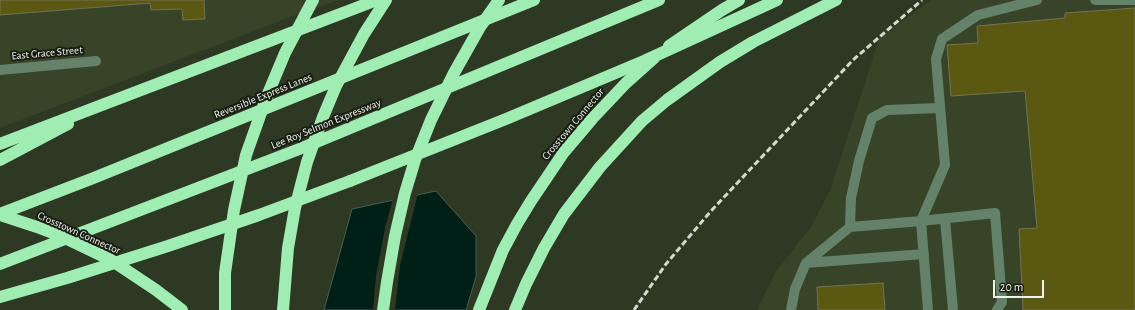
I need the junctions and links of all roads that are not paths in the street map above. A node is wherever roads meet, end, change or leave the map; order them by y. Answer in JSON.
{"nodes":[{"id":1,"x":313,"y":0,"type":"edge"},
{"id":2,"x":377,"y":0,"type":"edge"},
{"id":3,"x":386,"y":0,"type":"edge"},
{"id":4,"x":499,"y":0,"type":"edge"},
{"id":5,"x":534,"y":0,"type":"edge"},
{"id":6,"x":659,"y":0,"type":"edge"},
{"id":7,"x":740,"y":0,"type":"edge"},
{"id":8,"x":777,"y":0,"type":"edge"},
{"id":9,"x":836,"y":0,"type":"edge"},
{"id":10,"x":1037,"y":0,"type":"edge"},
{"id":11,"x":1095,"y":0,"type":"edge"},
{"id":12,"x":1135,"y":0,"type":"edge"},
{"id":13,"x":96,"y":61,"type":"dead end"},
{"id":14,"x":0,"y":70,"type":"edge"},
{"id":15,"x":108,"y":103,"type":"junction"},
{"id":16,"x":940,"y":108,"type":"junction"},
{"id":17,"x":0,"y":144,"type":"edge"},
{"id":18,"x":0,"y":160,"type":"edge"},
{"id":19,"x":0,"y":214,"type":"edge"},
{"id":20,"x":945,"y":218,"type":"junction"},
{"id":21,"x":921,"y":221,"type":"junction"},
{"id":22,"x":850,"y":227,"type":"junction"},
{"id":23,"x":924,"y":254,"type":"junction"},
{"id":24,"x":806,"y":263,"type":"junction"},
{"id":25,"x":0,"y":264,"type":"edge"},
{"id":26,"x":0,"y":297,"type":"edge"},
{"id":27,"x":182,"y":310,"type":"edge"},
{"id":28,"x":225,"y":310,"type":"edge"},
{"id":29,"x":283,"y":310,"type":"edge"},
{"id":30,"x":383,"y":310,"type":"edge"},
{"id":31,"x":479,"y":310,"type":"edge"},
{"id":32,"x":515,"y":310,"type":"edge"},
{"id":33,"x":791,"y":310,"type":"edge"},
{"id":34,"x":928,"y":310,"type":"edge"},
{"id":35,"x":953,"y":310,"type":"edge"},
{"id":36,"x":997,"y":310,"type":"edge"}],
"edges":[{"from":1,"to":28,"type":"highway","bridge":true},
{"from":2,"to":15,"type":"highway"},
{"from":3,"to":29,"type":"highway","bridge":true},
{"from":4,"to":30,"type":"highway","bridge":true},
{"from":5,"to":19,"type":"highway","name":"Reversible Express Lanes","bridge":true},
{"from":6,"to":25,"type":"highway","name":"Lee Roy Selmon Expressway"},
{"from":7,"to":31,"type":"highway","name":"Crosstown Connector"},
{"from":8,"to":26,"type":"highway","bridge":true},
{"from":9,"to":32,"type":"highway"},
{"from":10,"to":16,"type":"street"},
{"from":11,"to":12,"type":"street"},
{"from":13,"to":14,"type":"street","name":"East Grace Street"},
{"from":15,"to":17,"type":"highway"},
{"from":15,"to":18,"type":"highway"},
{"from":16,"to":21,"type":"street"},
{"from":16,"to":22,"type":"street"},
{"from":19,"to":27,"type":"highway","name":"Crosstown Connector","bridge":true},
{"from":20,"to":21,"type":"street"},
{"from":20,"to":35,"type":"street"},
{"from":20,"to":36,"type":"street"},
{"from":21,"to":22,"type":"street"},
{"from":21,"to":23,"type":"street"},
{"from":22,"to":24,"type":"street"},
{"from":23,"to":24,"type":"street"},
{"from":23,"to":34,"type":"street"},
{"from":24,"to":33,"type":"street"}]}
